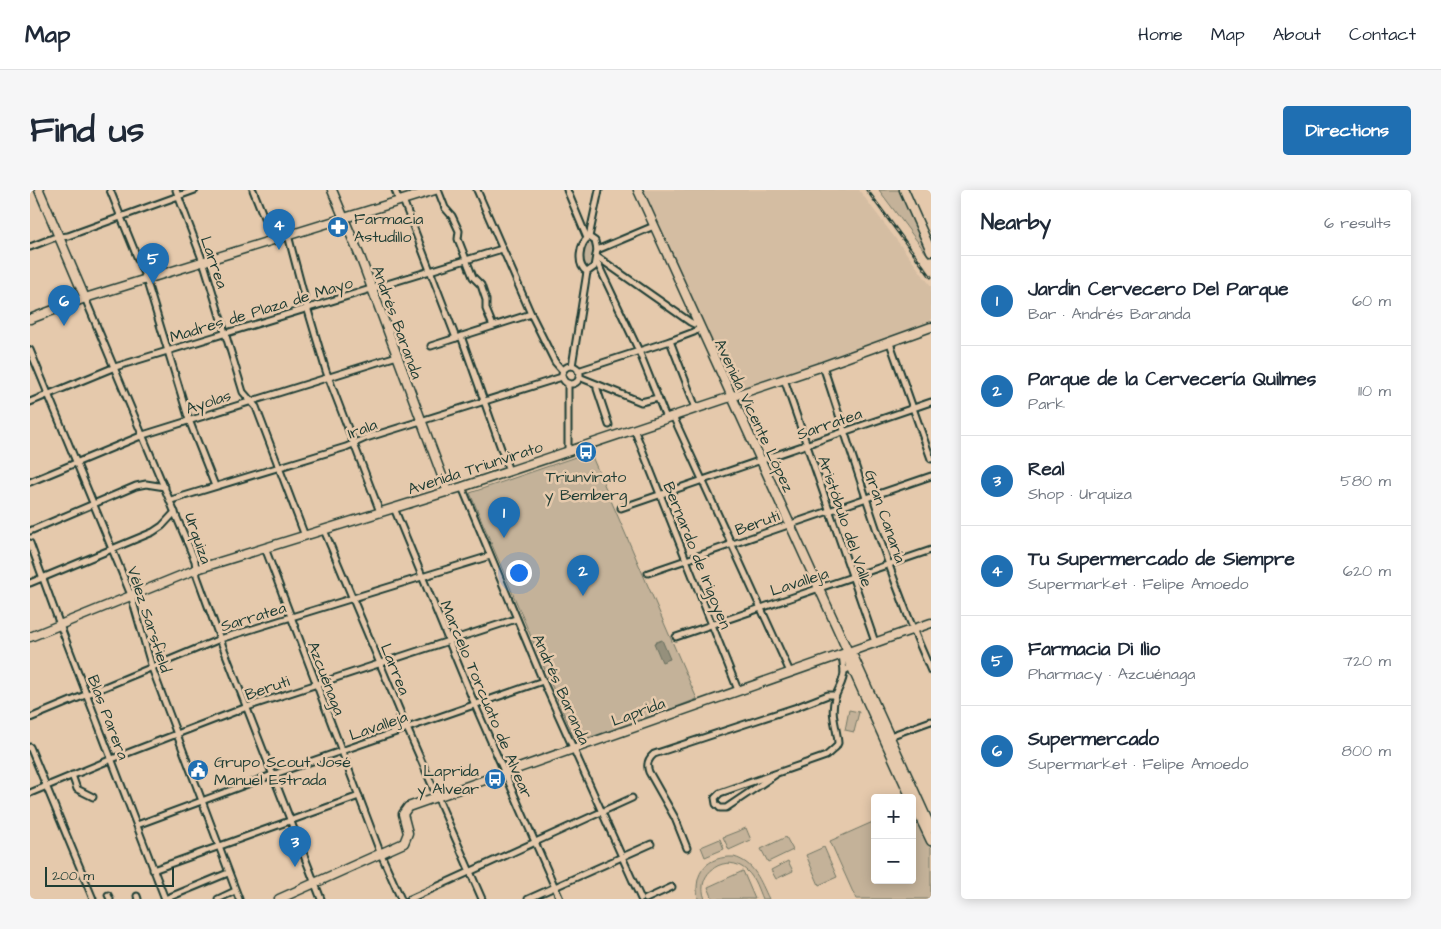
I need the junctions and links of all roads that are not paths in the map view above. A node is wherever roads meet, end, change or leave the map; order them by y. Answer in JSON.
{"nodes":[{"id":1,"x":40,"y":190,"type":"edge"},
{"id":2,"x":110,"y":190,"type":"edge"},
{"id":3,"x":195,"y":190,"type":"edge"},
{"id":4,"x":253,"y":190,"type":"edge"},
{"id":5,"x":332,"y":190,"type":"edge"},
{"id":6,"x":395,"y":190,"type":"edge"},
{"id":7,"x":437,"y":190,"type":"edge"},
{"id":8,"x":477,"y":190,"type":"edge"},
{"id":9,"x":567,"y":190,"type":"edge"},
{"id":10,"x":598,"y":190,"type":"edge"},
{"id":11,"x":638,"y":190,"type":"edge"},
{"id":12,"x":904,"y":190,"type":"edge"},
{"id":13,"x":177,"y":193,"type":"edge"},
{"id":14,"x":401,"y":200,"type":"junction"},
{"id":15,"x":121,"y":217,"type":"junction"},
{"id":16,"x":344,"y":218,"type":"junction"},
{"id":17,"x":654,"y":226,"type":"junction"},
{"id":18,"x":927,"y":232,"type":"edge"},
{"id":19,"x":288,"y":235,"type":"junction"},
{"id":20,"x":60,"y":237,"type":"junction"},
{"id":21,"x":588,"y":238,"type":"junction"},
{"id":22,"x":273,"y":240,"type":"junction"},
{"id":23,"x":30,"y":247,"type":"edge"},
{"id":24,"x":502,"y":249,"type":"junction"},
{"id":25,"x":931,"y":251,"type":"edge"},
{"id":26,"x":596,"y":255,"type":"junction"},
{"id":27,"x":466,"y":259,"type":"junction"},
{"id":28,"x":203,"y":261,"type":"junction"},
{"id":29,"x":430,"y":270,"type":"junction"},
{"id":30,"x":587,"y":272,"type":"junction"},
{"id":31,"x":146,"y":279,"type":"junction"},
{"id":32,"x":372,"y":288,"type":"junction"},
{"id":33,"x":86,"y":298,"type":"junction"},
{"id":34,"x":307,"y":307,"type":"junction"},
{"id":35,"x":531,"y":314,"type":"junction"},
{"id":36,"x":30,"y":319,"type":"edge"},
{"id":37,"x":699,"y":325,"type":"junction"},
{"id":38,"x":493,"y":326,"type":"junction"},
{"id":39,"x":931,"y":327,"type":"edge"},
{"id":40,"x":225,"y":333,"type":"junction"},
{"id":41,"x":458,"y":337,"type":"junction"},
{"id":42,"x":670,"y":341,"type":"junction"},
{"id":43,"x":890,"y":342,"type":"junction"},
{"id":44,"x":431,"y":346,"type":"dead end"},
{"id":45,"x":30,"y":350,"type":"edge"},
{"id":46,"x":168,"y":351,"type":"junction"},
{"id":47,"x":639,"y":351,"type":"junction"},
{"id":48,"x":397,"y":356,"type":"junction"},
{"id":49,"x":572,"y":366,"type":"junction"},
{"id":50,"x":823,"y":366,"type":"junction"},
{"id":51,"x":115,"y":367,"type":"junction"},
{"id":52,"x":562,"y":374,"type":"junction"},
{"id":53,"x":579,"y":374,"type":"junction"},
{"id":54,"x":329,"y":377,"type":"junction"},
{"id":55,"x":784,"y":379,"type":"junction"},
{"id":56,"x":568,"y":383,"type":"junction"},
{"id":57,"x":597,"y":385,"type":"junction"},
{"id":58,"x":48,"y":395,"type":"junction"},
{"id":59,"x":731,"y":396,"type":"junction"},
{"id":60,"x":658,"y":398,"type":"junction"},
{"id":61,"x":250,"y":401,"type":"junction"},
{"id":62,"x":30,"y":402,"type":"edge"},
{"id":63,"x":484,"y":402,"type":"junction"},
{"id":64,"x":931,"y":402,"type":"edge"},
{"id":65,"x":696,"y":408,"type":"junction"},
{"id":66,"x":914,"y":408,"type":"junction"},
{"id":67,"x":670,"y":417,"type":"junction"},
{"id":68,"x":188,"y":420,"type":"junction"},
{"id":69,"x":421,"y":422,"type":"junction"},
{"id":70,"x":608,"y":424,"type":"dead end"},
{"id":71,"x":634,"y":429,"type":"junction"},
{"id":72,"x":844,"y":431,"type":"junction"},
{"id":73,"x":143,"y":435,"type":"junction"},
{"id":74,"x":353,"y":443,"type":"junction"},
{"id":75,"x":806,"y":444,"type":"junction"},
{"id":76,"x":568,"y":452,"type":"junction"},
{"id":77,"x":931,"y":459,"type":"edge"},
{"id":78,"x":761,"y":460,"type":"junction"},
{"id":79,"x":76,"y":463,"type":"junction"},
{"id":80,"x":279,"y":467,"type":"junction"},
{"id":81,"x":509,"y":471,"type":"junction"},
{"id":82,"x":931,"y":476,"type":"edge"},
{"id":83,"x":703,"y":480,"type":"junction"},
{"id":84,"x":30,"y":482,"type":"edge"},
{"id":85,"x":215,"y":486,"type":"junction"},
{"id":86,"x":165,"y":487,"type":"junction"},
{"id":87,"x":462,"y":487,"type":"junction"},
{"id":88,"x":448,"y":492,"type":"junction"},
{"id":89,"x":660,"y":495,"type":"junction"},
{"id":90,"x":866,"y":498,"type":"junction"},
{"id":91,"x":170,"y":500,"type":"junction"},
{"id":92,"x":94,"y":504,"type":"junction"},
{"id":93,"x":394,"y":508,"type":"junction"},
{"id":94,"x":621,"y":508,"type":"dead end"},
{"id":95,"x":829,"y":510,"type":"junction"},
{"id":96,"x":175,"y":512,"type":"junction"},
{"id":97,"x":380,"y":512,"type":"junction"},
{"id":98,"x":790,"y":524,"type":"junction"},
{"id":99,"x":324,"y":530,"type":"junction"},
{"id":100,"x":30,"y":531,"type":"edge"},
{"id":101,"x":305,"y":536,"type":"junction"},
{"id":102,"x":30,"y":543,"type":"edge"},
{"id":103,"x":732,"y":544,"type":"junction"},
{"id":104,"x":112,"y":548,"type":"junction"},
{"id":105,"x":265,"y":548,"type":"junction"},
{"id":106,"x":931,"y":550,"type":"edge"},
{"id":107,"x":490,"y":556,"type":"junction"},
{"id":108,"x":686,"y":560,"type":"junction"},
{"id":109,"x":889,"y":564,"type":"junction"},
{"id":110,"x":197,"y":569,"type":"junction"},
{"id":111,"x":648,"y":573,"type":"dead end"},
{"id":112,"x":422,"y":576,"type":"junction"},
{"id":113,"x":43,"y":577,"type":"junction"},
{"id":114,"x":852,"y":577,"type":"junction"},
{"id":115,"x":30,"y":583,"type":"edge"},
{"id":116,"x":819,"y":588,"type":"junction"},
{"id":117,"x":131,"y":595,"type":"junction"},
{"id":118,"x":353,"y":598,"type":"junction"},
{"id":119,"x":760,"y":607,"type":"junction"},
{"id":120,"x":291,"y":617,"type":"junction"},
{"id":121,"x":516,"y":619,"type":"junction"},
{"id":122,"x":931,"y":623,"type":"edge"},
{"id":123,"x":712,"y":624,"type":"junction"},
{"id":124,"x":60,"y":625,"type":"junction"},
{"id":125,"x":912,"y":630,"type":"junction"},
{"id":126,"x":30,"y":637,"type":"edge"},
{"id":127,"x":676,"y":637,"type":"dead end"},
{"id":128,"x":220,"y":639,"type":"junction"},
{"id":129,"x":449,"y":642,"type":"junction"},
{"id":130,"x":875,"y":642,"type":"junction"},
{"id":131,"x":845,"y":653,"type":"junction"},
{"id":132,"x":381,"y":663,"type":"junction"},
{"id":133,"x":152,"y":668,"type":"junction"},
{"id":134,"x":848,"y":669,"type":"junction"},
{"id":135,"x":931,"y":671,"type":"edge"},
{"id":136,"x":790,"y":672,"type":"junction"},
{"id":137,"x":543,"y":681,"type":"junction"},
{"id":138,"x":316,"y":684,"type":"junction"},
{"id":139,"x":738,"y":690,"type":"junction"},
{"id":140,"x":87,"y":694,"type":"junction"},
{"id":141,"x":835,"y":697,"type":"junction"},
{"id":142,"x":475,"y":705,"type":"junction"},
{"id":143,"x":247,"y":707,"type":"junction"},
{"id":144,"x":30,"y":718,"type":"edge"},
{"id":145,"x":931,"y":721,"type":"edge"},
{"id":146,"x":407,"y":728,"type":"junction"},
{"id":147,"x":177,"y":733,"type":"junction"},
{"id":148,"x":887,"y":737,"type":"junction"},
{"id":149,"x":30,"y":747,"type":"edge"},
{"id":150,"x":573,"y":749,"type":"junction"},
{"id":151,"x":342,"y":751,"type":"junction"},
{"id":152,"x":112,"y":759,"type":"junction"},
{"id":153,"x":504,"y":773,"type":"junction"},
{"id":154,"x":776,"y":774,"type":"junction"},
{"id":155,"x":72,"y":775,"type":"junction"},
{"id":156,"x":272,"y":775,"type":"junction"},
{"id":157,"x":46,"y":786,"type":"junction"},
{"id":158,"x":30,"y":793,"type":"edge"},
{"id":159,"x":910,"y":794,"type":"edge"},
{"id":160,"x":359,"y":796,"type":"junction"},
{"id":161,"x":93,"y":797,"type":"dead end"},
{"id":162,"x":437,"y":797,"type":"junction"},
{"id":163,"x":632,"y":798,"type":"dead end"},
{"id":164,"x":202,"y":801,"type":"junction"},
{"id":165,"x":916,"y":805,"type":"edge"},
{"id":166,"x":602,"y":813,"type":"junction"},
{"id":167,"x":289,"y":820,"type":"junction"},
{"id":168,"x":928,"y":823,"type":"edge"},
{"id":169,"x":137,"y":825,"type":"junction"},
{"id":170,"x":931,"y":841,"type":"edge"},
{"id":171,"x":535,"y":843,"type":"junction"},
{"id":172,"x":651,"y":844,"type":"dead end"},
{"id":173,"x":219,"y":846,"type":"junction"},
{"id":174,"x":687,"y":848,"type":"dead end"},
{"id":175,"x":380,"y":852,"type":"junction"},
{"id":176,"x":622,"y":857,"type":"junction"},
{"id":177,"x":153,"y":870,"type":"junction"},
{"id":178,"x":469,"y":872,"type":"junction"},
{"id":179,"x":228,"y":873,"type":"junction"},
{"id":180,"x":314,"y":883,"type":"junction"},
{"id":181,"x":554,"y":887,"type":"junction"},
{"id":182,"x":672,"y":887,"type":"dead end"},
{"id":183,"x":236,"y":891,"type":"junction"},
{"id":184,"x":93,"y":899,"type":"edge"},
{"id":185,"x":165,"y":899,"type":"edge"},
{"id":186,"x":218,"y":899,"type":"edge"},
{"id":187,"x":239,"y":899,"type":"edge"},
{"id":188,"x":279,"y":899,"type":"edge"},
{"id":189,"x":321,"y":899,"type":"edge"},
{"id":190,"x":401,"y":899,"type":"edge"},
{"id":191,"x":410,"y":899,"type":"edge"},
{"id":192,"x":482,"y":899,"type":"edge"},
{"id":193,"x":528,"y":899,"type":"edge"},
{"id":194,"x":560,"y":899,"type":"edge"},
{"id":195,"x":641,"y":899,"type":"edge"},
{"id":196,"x":646,"y":899,"type":"edge"}],
"edges":[{"from":1,"to":20,"type":"street","name":"Urquiza"},
{"from":2,"to":15,"type":"street"},
{"from":3,"to":13,"type":"street"},
{"from":4,"to":22,"type":"street"},
{"from":5,"to":16,"type":"street","name":"Andrés Baranda"},
{"from":6,"to":14,"type":"street"},
{"from":7,"to":14,"type":"street"},
{"from":7,"to":27,"type":"street"},
{"from":8,"to":24,"type":"street"},
{"from":9,"to":21,"type":"street"},
{"from":10,"to":21,"type":"street"},
{"from":11,"to":17,"type":"street","name":"Avenida Vicente López"},
{"from":12,"to":18,"type":"street"},
{"from":13,"to":15,"type":"street"},
{"from":13,"to":28,"type":"street","name":"Larrea"},
{"from":14,"to":16,"type":"street"},
{"from":14,"to":29,"type":"street"},
{"from":15,"to":20,"type":"street"},
{"from":15,"to":31,"type":"street"},
{"from":16,"to":19,"type":"street"},
{"from":16,"to":32,"type":"street","name":"Andrés Baranda"},
{"from":17,"to":26,"type":"street"},
{"from":17,"to":37,"type":"street","name":"Avenida Vicente López"},
{"from":18,"to":25,"type":"street"},
{"from":19,"to":22,"type":"street"},
{"from":19,"to":34,"type":"street"},
{"from":20,"to":23,"type":"street"},
{"from":20,"to":33,"type":"street","name":"Urquiza"},
{"from":21,"to":26,"type":"street"},
{"from":21,"to":30,"type":"street"},
{"from":22,"to":28,"type":"street"},
{"from":24,"to":27,"type":"street","name":"Madres de Plaza de Mayo"},
{"from":24,"to":35,"type":"street"},
{"from":26,"to":30,"type":"street"},
{"from":26,"to":37,"type":"street"},
{"from":26,"to":47,"type":"street"},
{"from":27,"to":29,"type":"street","name":"Madres de Plaza de Mayo"},
{"from":27,"to":38,"type":"street"},
{"from":28,"to":31,"type":"street"},
{"from":28,"to":40,"type":"street","name":"Larrea"},
{"from":29,"to":32,"type":"street","name":"Madres de Plaza de Mayo"},
{"from":29,"to":41,"type":"street"},
{"from":30,"to":49,"type":"street"},
{"from":31,"to":33,"type":"street"},
{"from":31,"to":46,"type":"street"},
{"from":32,"to":34,"type":"street","name":"Madres de Plaza de Mayo"},
{"from":32,"to":48,"type":"street","name":"Andrés Baranda"},
{"from":33,"to":36,"type":"street"},
{"from":33,"to":51,"type":"street","name":"Urquiza"},
{"from":34,"to":40,"type":"street","name":"Madres de Plaza de Mayo"},
{"from":34,"to":54,"type":"street"},
{"from":35,"to":38,"type":"street"},
{"from":35,"to":52,"type":"street"},
{"from":37,"to":42,"type":"street"},
{"from":37,"to":59,"type":"street","name":"Avenida Vicente López"},
{"from":38,"to":41,"type":"street"},
{"from":39,"to":43,"type":"street","name":"Avenida Triunvirato"},
{"from":40,"to":46,"type":"street","name":"Madres de Plaza de Mayo"},
{"from":40,"to":61,"type":"street","name":"Larrea"},
{"from":41,"to":44,"type":"street"},
{"from":41,"to":63,"type":"street"},
{"from":42,"to":47,"type":"street"},
{"from":42,"to":65,"type":"street"},
{"from":43,"to":50,"type":"street","name":"Avenida Triunvirato"},
{"from":43,"to":66,"type":"street"},
{"from":45,"to":58,"type":"street","name":"Vélez Sarsfield"},
{"from":46,"to":51,"type":"street","name":"Madres de Plaza de Mayo"},
{"from":46,"to":68,"type":"street"},
{"from":47,"to":53,"type":"street"},
{"from":47,"to":60,"type":"street"},
{"from":48,"to":54,"type":"street","name":"Ayolas"},
{"from":48,"to":69,"type":"street","name":"Andrés Baranda"},
{"from":49,"to":52,"type":"street"},
{"from":49,"to":53,"type":"street"},
{"from":50,"to":55,"type":"street","name":"Avenida Triunvirato"},
{"from":50,"to":72,"type":"street","name":"Gran Canaria"},
{"from":51,"to":58,"type":"street","name":"Madres de Plaza de Mayo"},
{"from":51,"to":73,"type":"street","name":"Urquiza"},
{"from":52,"to":56,"type":"street"},
{"from":52,"to":63,"type":"street","name":"Irala"},
{"from":53,"to":56,"type":"street"},
{"from":53,"to":57,"type":"street"},
{"from":54,"to":61,"type":"street","name":"Ayolas"},
{"from":54,"to":74,"type":"street"},
{"from":55,"to":59,"type":"street","name":"Avenida Triunvirato"},
{"from":55,"to":75,"type":"street","name":"Aristóbulo del Valle"},
{"from":56,"to":76,"type":"street"},
{"from":57,"to":60,"type":"street"},
{"from":57,"to":70,"type":"street"},
{"from":58,"to":62,"type":"street","name":"Madres de Plaza de Mayo"},
{"from":58,"to":79,"type":"street","name":"Vélez Sarsfield"},
{"from":59,"to":65,"type":"street","name":"Avenida Triunvirato"},
{"from":59,"to":78,"type":"street","name":"Avenida Vicente López"},
{"from":60,"to":67,"type":"street"},
{"from":61,"to":68,"type":"street","name":"Ayolas"},
{"from":61,"to":80,"type":"street","name":"Larrea"},
{"from":63,"to":69,"type":"street","name":"Irala"},
{"from":63,"to":81,"type":"street"},
{"from":64,"to":66,"type":"street","name":"Sarratea"},
{"from":65,"to":67,"type":"street","name":"Avenida Triunvirato"},
{"from":66,"to":72,"type":"street","name":"Sarratea"},
{"from":66,"to":77,"type":"street"},
{"from":67,"to":71,"type":"street","name":"Avenida Triunvirato"},
{"from":67,"to":83,"type":"street"},
{"from":68,"to":73,"type":"street","name":"Ayolas"},
{"from":68,"to":85,"type":"street"},
{"from":69,"to":74,"type":"street","name":"Irala"},
{"from":69,"to":88,"type":"street","name":"Andrés Baranda"},
{"from":71,"to":76,"type":"street","name":"Avenida Triunvirato"},
{"from":71,"to":89,"type":"street","name":"Bernardo de Irigoyen"},
{"from":72,"to":75,"type":"street","name":"Sarratea"},
{"from":72,"to":90,"type":"street","name":"Gran Canaria"},
{"from":73,"to":79,"type":"street","name":"Ayolas"},
{"from":73,"to":86,"type":"street","name":"Urquiza"},
{"from":74,"to":80,"type":"street","name":"Irala"},
{"from":74,"to":97,"type":"street"},
{"from":75,"to":78,"type":"street","name":"Sarratea"},
{"from":75,"to":95,"type":"street","name":"Aristóbulo del Valle"},
{"from":76,"to":81,"type":"street","name":"Avenida Triunvirato"},
{"from":78,"to":83,"type":"street","name":"Sarratea"},
{"from":78,"to":98,"type":"street","name":"Avenida Vicente López"},
{"from":79,"to":84,"type":"street","name":"Ayolas"},
{"from":79,"to":92,"type":"street","name":"Vélez Sarsfield"},
{"from":80,"to":85,"type":"street","name":"Irala"},
{"from":80,"to":101,"type":"street","name":"Larrea"},
{"from":81,"to":87,"type":"street","name":"Avenida Triunvirato"},
{"from":82,"to":90,"type":"street","name":"Beruti"},
{"from":83,"to":89,"type":"street","name":"Sarratea"},
{"from":83,"to":103,"type":"street"},
{"from":85,"to":91,"type":"street","name":"Irala"},
{"from":86,"to":91,"type":"street","name":"Urquiza"},
{"from":86,"to":92,"type":"street"},
{"from":87,"to":88,"type":"street","name":"Avenida Triunvirato"},
{"from":87,"to":107,"type":"street","name":"Andrés Baranda"},
{"from":88,"to":93,"type":"street","name":"Avenida Triunvirato"},
{"from":89,"to":94,"type":"street","name":"Sarratea"},
{"from":89,"to":108,"type":"street","name":"Bernardo de Irigoyen"},
{"from":90,"to":95,"type":"street","name":"Beruti"},
{"from":90,"to":109,"type":"street","name":"Gran Canaria"},
{"from":91,"to":96,"type":"street","name":"Urquiza"},
{"from":92,"to":100,"type":"street"},
{"from":92,"to":104,"type":"street","name":"Vélez Sarsfield"},
{"from":93,"to":97,"type":"street","name":"Avenida Triunvirato"},
{"from":93,"to":112,"type":"street","name":"Marcelo Torcuato de Alvear"},
{"from":95,"to":98,"type":"street","name":"Beruti"},
{"from":95,"to":114,"type":"street","name":"Aristóbulo del Valle"},
{"from":96,"to":104,"type":"street"},
{"from":96,"to":110,"type":"street","name":"Urquiza"},
{"from":97,"to":99,"type":"street","name":"Avenida Triunvirato"},
{"from":98,"to":103,"type":"street","name":"Beruti"},
{"from":98,"to":116,"type":"street","name":"Avenida Vicente López"},
{"from":99,"to":101,"type":"street","name":"Avenida Triunvirato"},
{"from":99,"to":118,"type":"street","name":"Larrea"},
{"from":101,"to":105,"type":"street","name":"Avenida Triunvirato"},
{"from":102,"to":113,"type":"street","name":"Blas Parera"},
{"from":103,"to":108,"type":"street","name":"Beruti"},
{"from":103,"to":119,"type":"street"},
{"from":104,"to":113,"type":"street"},
{"from":104,"to":117,"type":"street","name":"Vélez Sarsfield"},
{"from":105,"to":110,"type":"street","name":"Avenida Triunvirato"},
{"from":105,"to":120,"type":"street","name":"Azcuénaga"},
{"from":106,"to":109,"type":"street","name":"Lavalleja"},
{"from":107,"to":112,"type":"street","name":"Sarratea"},
{"from":107,"to":121,"type":"street","name":"Andrés Baranda"},
{"from":108,"to":111,"type":"street","name":"Beruti"},
{"from":108,"to":123,"type":"street","name":"Bernardo de Irigoyen"},
{"from":109,"to":114,"type":"street","name":"Lavalleja"},
{"from":109,"to":125,"type":"street","name":"Gran Canaria"},
{"from":110,"to":117,"type":"street","name":"Avenida Triunvirato"},
{"from":110,"to":128,"type":"street","name":"Urquiza"},
{"from":112,"to":118,"type":"street","name":"Sarratea"},
{"from":112,"to":129,"type":"street","name":"Marcelo Torcuato de Alvear"},
{"from":113,"to":115,"type":"street"},
{"from":113,"to":124,"type":"street","name":"Blas Parera"},
{"from":114,"to":116,"type":"street","name":"Lavalleja"},
{"from":114,"to":130,"type":"street","name":"Aristóbulo del Valle"},
{"from":116,"to":119,"type":"street","name":"Lavalleja"},
{"from":116,"to":131,"type":"street","name":"Avenida Vicente López"},
{"from":117,"to":124,"type":"street","name":"Avenida Triunvirato"},
{"from":117,"to":133,"type":"street","name":"Vélez Sarsfield"},
{"from":118,"to":120,"type":"street","name":"Sarratea"},
{"from":118,"to":132,"type":"street","name":"Larrea"},
{"from":119,"to":123,"type":"street","name":"Lavalleja"},
{"from":119,"to":136,"type":"street"},
{"from":120,"to":128,"type":"street","name":"Sarratea"},
{"from":120,"to":138,"type":"street","name":"Azcuénaga"},
{"from":121,"to":129,"type":"street","name":"Beruti"},
{"from":121,"to":137,"type":"street","name":"Andrés Baranda"},
{"from":122,"to":125,"type":"street","name":"Laprida"},
{"from":123,"to":127,"type":"street","name":"Lavalleja"},
{"from":123,"to":139,"type":"street","name":"Bernardo de Irigoyen"},
{"from":124,"to":126,"type":"street","name":"Avenida Triunvirato"},
{"from":124,"to":140,"type":"street","name":"Blas Parera"},
{"from":125,"to":130,"type":"street","name":"Laprida"},
{"from":125,"to":135,"type":"street","name":"Gran Canaria"},
{"from":128,"to":133,"type":"street","name":"Sarratea"},
{"from":128,"to":143,"type":"street","name":"Urquiza"},
{"from":129,"to":132,"type":"street","name":"Beruti"},
{"from":129,"to":142,"type":"street","name":"Marcelo Torcuato de Alvear"},
{"from":130,"to":131,"type":"street","name":"Laprida"},
{"from":131,"to":134,"type":"street"},
{"from":131,"to":136,"type":"street","name":"Laprida"},
{"from":131,"to":148,"type":"street"},
{"from":132,"to":138,"type":"street","name":"Beruti"},
{"from":132,"to":146,"type":"street","name":"Larrea"},
{"from":133,"to":140,"type":"street","name":"Sarratea"},
{"from":133,"to":147,"type":"street","name":"Vélez Sarsfield"},
{"from":134,"to":141,"type":"street"},
{"from":134,"to":148,"type":"street"},
{"from":136,"to":139,"type":"street","name":"Laprida"},
{"from":137,"to":142,"type":"street","name":"Lavalleja"},
{"from":137,"to":150,"type":"street","name":"Andrés Baranda"},
{"from":138,"to":143,"type":"street","name":"Beruti"},
{"from":138,"to":151,"type":"street","name":"Azcuénaga"},
{"from":139,"to":150,"type":"street","name":"Laprida"},
{"from":140,"to":144,"type":"street","name":"Sarratea"},
{"from":140,"to":152,"type":"street","name":"Blas Parera"},
{"from":141,"to":154,"type":"street"},
{"from":141,"to":174,"type":"street"},
{"from":142,"to":146,"type":"street","name":"Lavalleja"},
{"from":142,"to":153,"type":"street","name":"Marcelo Torcuato de Alvear"},
{"from":143,"to":147,"type":"street","name":"Beruti"},
{"from":143,"to":156,"type":"street","name":"Urquiza"},
{"from":145,"to":148,"type":"street"},
{"from":146,"to":151,"type":"street","name":"Lavalleja"},
{"from":146,"to":162,"type":"street","name":"Larrea"},
{"from":147,"to":152,"type":"street","name":"Beruti"},
{"from":147,"to":164,"type":"street","name":"Vélez Sarsfield"},
{"from":148,"to":159,"type":"street"},
{"from":148,"to":168,"type":"street"},
{"from":149,"to":157,"type":"street"},
{"from":150,"to":153,"type":"street","name":"Laprida"},
{"from":150,"to":166,"type":"street","name":"Andrés Baranda"},
{"from":151,"to":156,"type":"street","name":"Lavalleja"},
{"from":151,"to":160,"type":"street","name":"Azcuénaga"},
{"from":152,"to":155,"type":"street","name":"Beruti"},
{"from":152,"to":169,"type":"street","name":"Blas Parera"},
{"from":153,"to":162,"type":"street","name":"Laprida"},
{"from":153,"to":171,"type":"street","name":"Marcelo Torcuato de Alvear"},
{"from":154,"to":154,"type":"street"},
{"from":155,"to":157,"type":"street","name":"Beruti"},
{"from":155,"to":161,"type":"street"},
{"from":156,"to":164,"type":"street","name":"Lavalleja"},
{"from":156,"to":167,"type":"street","name":"Urquiza"},
{"from":157,"to":158,"type":"street","name":"Beruti"},
{"from":157,"to":184,"type":"street"},
{"from":160,"to":167,"type":"street"},
{"from":160,"to":175,"type":"street","name":"Azcuénaga"},
{"from":162,"to":175,"type":"street","name":"Laprida"},
{"from":162,"to":178,"type":"street","name":"Larrea"},
{"from":163,"to":166,"type":"street"},
{"from":164,"to":169,"type":"street","name":"Lavalleja"},
{"from":164,"to":173,"type":"street","name":"Vélez Sarsfield"},
{"from":165,"to":168,"type":"street"},
{"from":166,"to":171,"type":"street"},
{"from":166,"to":176,"type":"street","name":"Andrés Baranda"},
{"from":167,"to":173,"type":"street"},
{"from":167,"to":180,"type":"street","name":"Urquiza"},
{"from":168,"to":170,"type":"street"},
{"from":169,"to":177,"type":"street","name":"Blas Parera"},
{"from":171,"to":178,"type":"street"},
{"from":171,"to":181,"type":"street","name":"Marcelo Torcuato de Alvear"},
{"from":172,"to":176,"type":"street"},
{"from":173,"to":177,"type":"street"},
{"from":173,"to":179,"type":"street","name":"Vélez Sarsfield"},
{"from":175,"to":180,"type":"street","name":"Laprida"},
{"from":175,"to":190,"type":"street","name":"Azcuénaga"},
{"from":176,"to":181,"type":"street"},
{"from":176,"to":195,"type":"street","name":"Andrés Baranda"},
{"from":177,"to":185,"type":"street","name":"Blas Parera"},
{"from":178,"to":191,"type":"street"},
{"from":178,"to":192,"type":"street","name":"Larrea"},
{"from":179,"to":183,"type":"street","name":"Vélez Sarsfield"},
{"from":179,"to":185,"type":"street"},
{"from":180,"to":188,"type":"street","name":"Laprida"},
{"from":180,"to":189,"type":"street","name":"Urquiza"},
{"from":181,"to":193,"type":"street"},
{"from":181,"to":194,"type":"street","name":"Marcelo Torcuato de Alvear"},
{"from":182,"to":196,"type":"street"},
{"from":183,"to":186,"type":"street"},
{"from":183,"to":187,"type":"street","name":"Vélez Sarsfield"}]}
